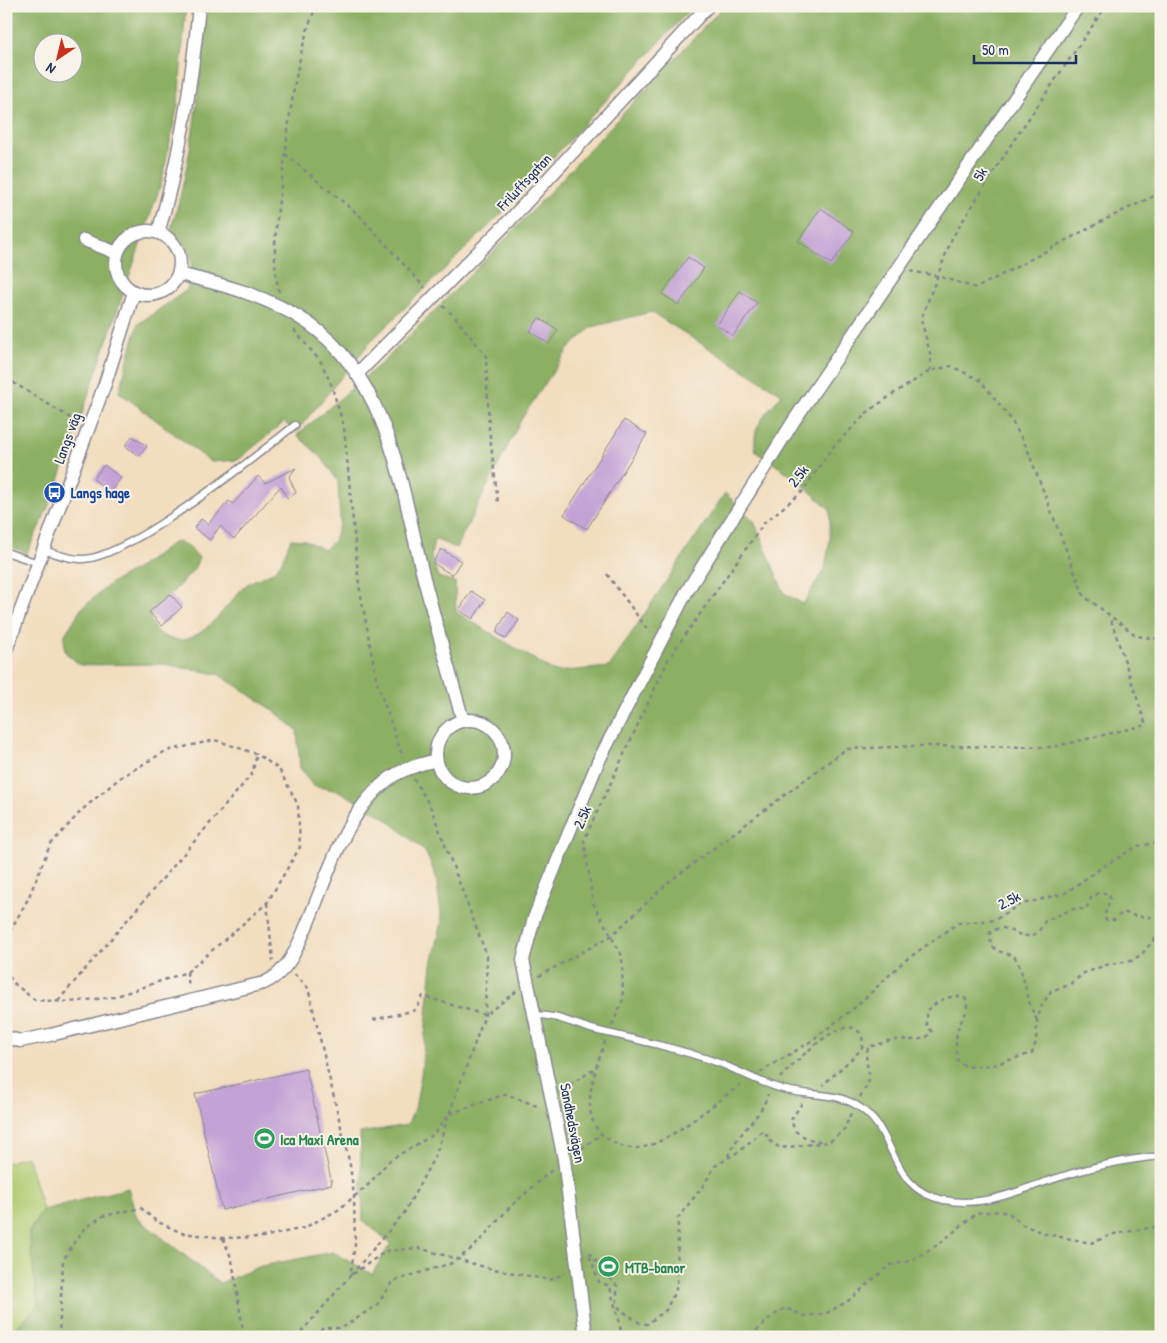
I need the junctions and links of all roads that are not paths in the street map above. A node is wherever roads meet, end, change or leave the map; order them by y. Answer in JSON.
{"nodes":[{"id":1,"x":199,"y":6,"type":"edge"},
{"id":2,"x":708,"y":6,"type":"edge"},
{"id":3,"x":1078,"y":6,"type":"edge"},
{"id":4,"x":158,"y":233,"type":"junction"},
{"id":5,"x":84,"y":240,"type":"dead end"},
{"id":6,"x":117,"y":253,"type":"junction"},
{"id":7,"x":179,"y":274,"type":"junction"},
{"id":8,"x":134,"y":292,"type":"junction"},
{"id":9,"x":357,"y":374,"type":"junction"},
{"id":10,"x":295,"y":425,"type":"dead end"},
{"id":11,"x":43,"y":550,"type":"junction"},
{"id":12,"x":6,"y":552,"type":"edge"},
{"id":13,"x":38,"y":563,"type":"junction"},
{"id":14,"x":6,"y":650,"type":"edge"},
{"id":15,"x":463,"y":721,"type":"junction"},
{"id":16,"x":436,"y":760,"type":"junction"},
{"id":17,"x":533,"y":1016,"type":"junction"},
{"id":18,"x":6,"y":1037,"type":"edge"},
{"id":19,"x":1161,"y":1156,"type":"edge"},
{"id":20,"x":586,"y":1337,"type":"edge"}],
"edges":[{"from":1,"to":4,"type":"street"},
{"from":2,"to":9,"type":"street","name":"Friluftsgatan"},
{"from":3,"to":17,"type":"street","name":"Sandhedsvägen"},
{"from":4,"to":6,"type":"street"},
{"from":4,"to":7,"type":"street"},
{"from":5,"to":6,"type":"street"},
{"from":6,"to":8,"type":"street"},
{"from":7,"to":8,"type":"street"},
{"from":7,"to":9,"type":"street"},
{"from":8,"to":11,"type":"street","name":"Langs väg"},
{"from":9,"to":15,"type":"street"},
{"from":10,"to":11,"type":"lane"},
{"from":11,"to":13,"type":"street","name":"Langs väg"},
{"from":12,"to":13,"type":"lane"},
{"from":13,"to":14,"type":"street","name":"Langs väg"},
{"from":15,"to":16,"type":"street"},
{"from":15,"to":16,"type":"street"},
{"from":16,"to":18,"type":"street"},
{"from":17,"to":19,"type":"lane"},
{"from":17,"to":20,"type":"street","name":"Sandhedsvägen"}]}
